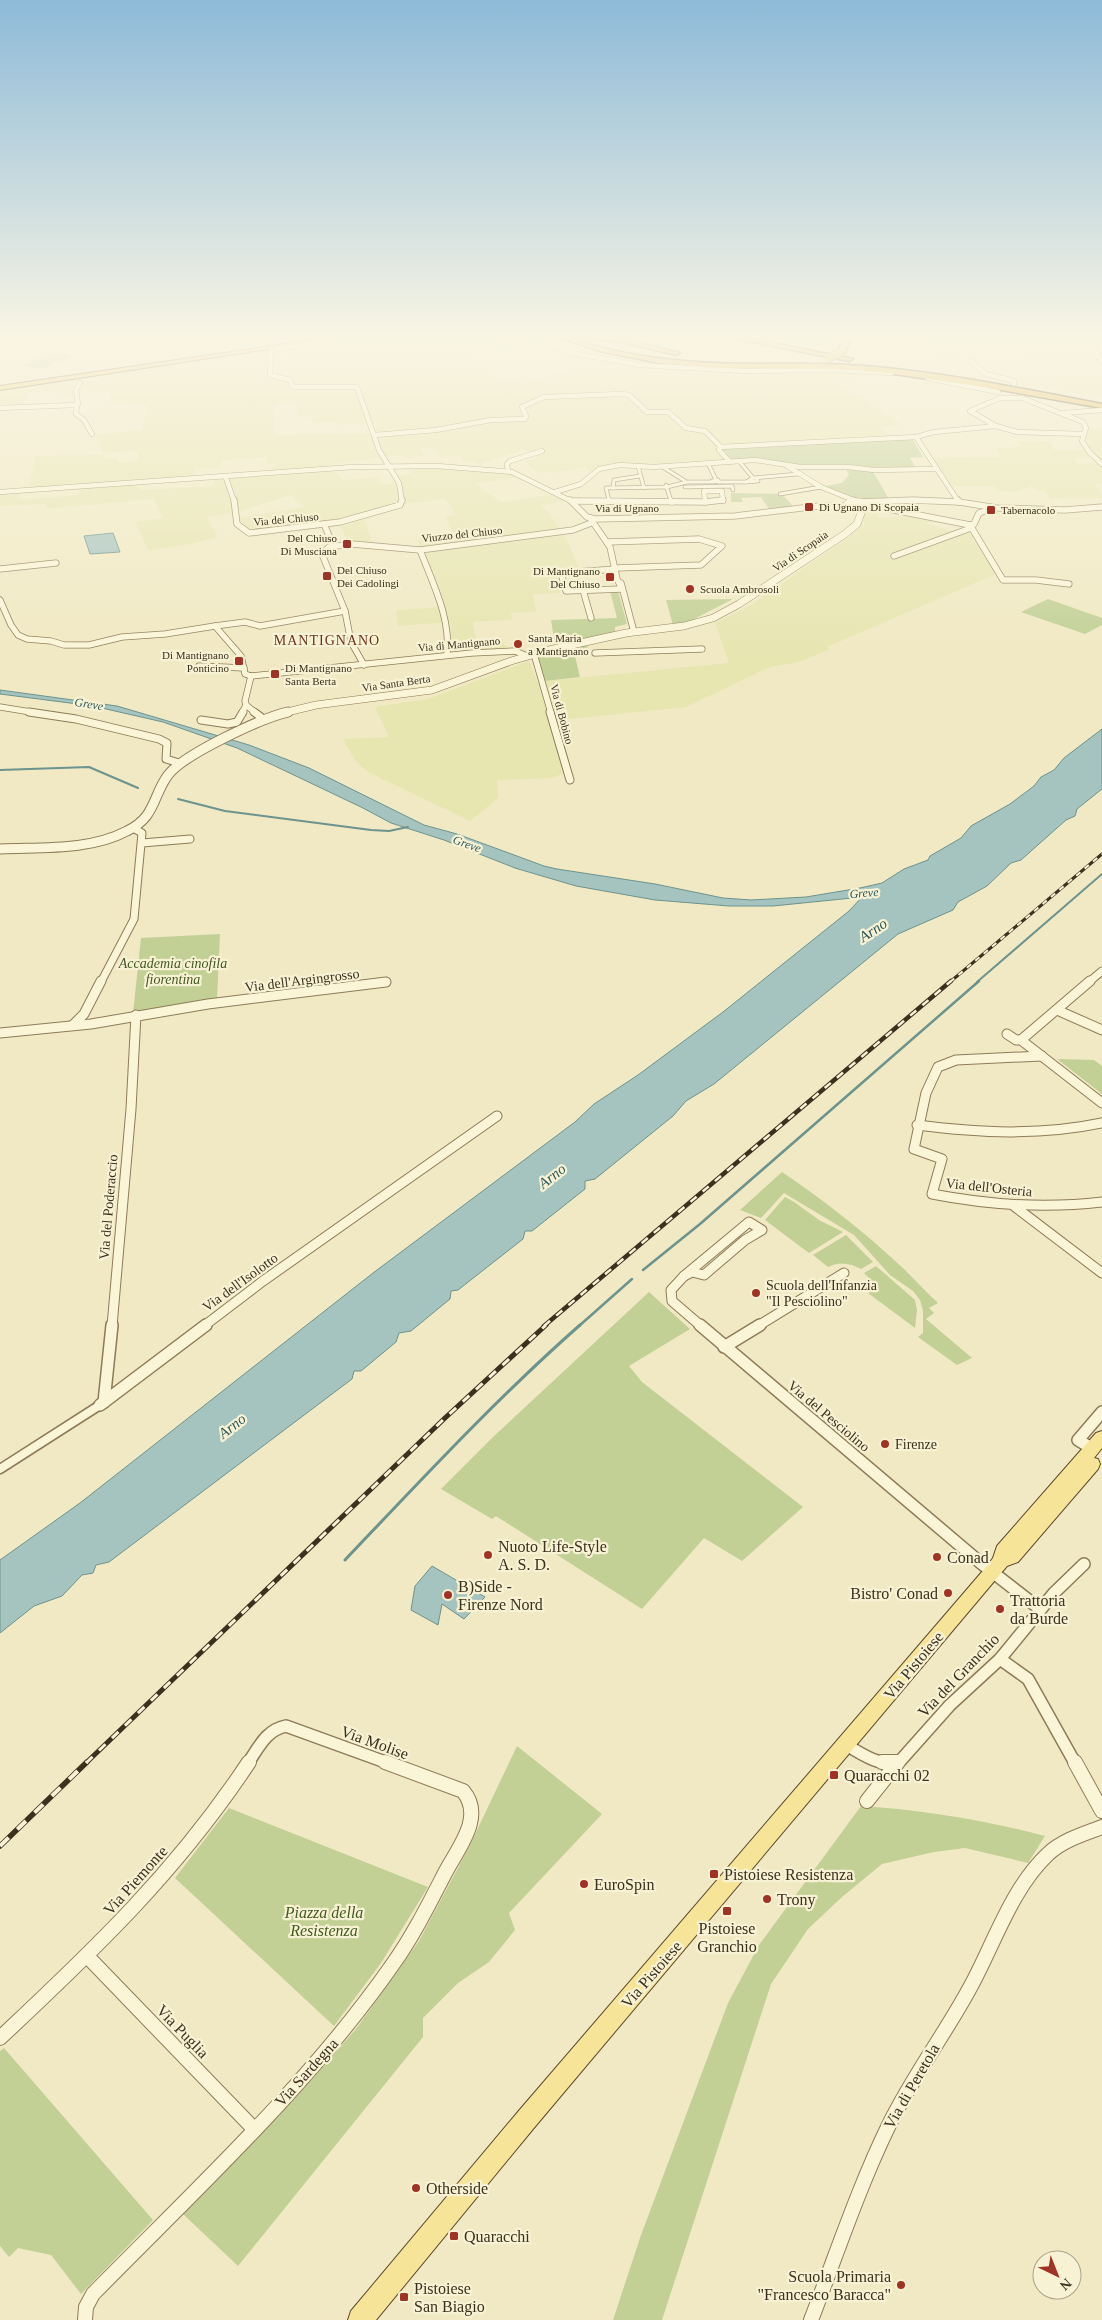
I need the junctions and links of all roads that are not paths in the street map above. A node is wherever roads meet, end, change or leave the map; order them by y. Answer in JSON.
{"nodes":[{"id":1,"x":377,"y":442,"type":"edge"},
{"id":2,"x":716,"y":442,"type":"edge"},
{"id":3,"x":813,"y":442,"type":"edge"},
{"id":4,"x":920,"y":442,"type":"edge"},
{"id":5,"x":1083,"y":442,"type":"edge"},
{"id":6,"x":721,"y":447,"type":"junction"},
{"id":7,"x":542,"y":451,"type":"dead end"},
{"id":8,"x":739,"y":461,"type":"junction"},
{"id":9,"x":730,"y":462,"type":"junction"},
{"id":10,"x":708,"y":463,"type":"junction"},
{"id":11,"x":1102,"y":464,"type":"edge"},
{"id":12,"x":389,"y":466,"type":"junction"},
{"id":13,"x":638,"y":466,"type":"junction"},
{"id":14,"x":661,"y":466,"type":"junction"},
{"id":15,"x":787,"y":466,"type":"junction"},
{"id":16,"x":800,"y":467,"type":"junction"},
{"id":17,"x":937,"y":468,"type":"junction"},
{"id":18,"x":508,"y":471,"type":"junction"},
{"id":19,"x":796,"y":474,"type":"junction"},
{"id":20,"x":640,"y":476,"type":"junction"},
{"id":21,"x":226,"y":478,"type":"junction"},
{"id":22,"x":753,"y":479,"type":"junction"},
{"id":23,"x":685,"y":481,"type":"junction"},
{"id":24,"x":717,"y":483,"type":"junction"},
{"id":25,"x":666,"y":485,"type":"junction"},
{"id":26,"x":685,"y":487,"type":"dead end"},
{"id":27,"x":821,"y":487,"type":"junction"},
{"id":28,"x":613,"y":488,"type":"junction"},
{"id":29,"x":644,"y":488,"type":"junction"},
{"id":30,"x":733,"y":490,"type":"dead end"},
{"id":31,"x":0,"y":492,"type":"edge"},
{"id":32,"x":555,"y":492,"type":"junction"},
{"id":33,"x":780,"y":494,"type":"dead end"},
{"id":34,"x":609,"y":500,"type":"junction"},
{"id":35,"x":573,"y":501,"type":"junction"},
{"id":36,"x":672,"y":502,"type":"junction"},
{"id":37,"x":705,"y":502,"type":"junction"},
{"id":38,"x":959,"y":502,"type":"junction"},
{"id":39,"x":850,"y":504,"type":"junction"},
{"id":40,"x":863,"y":505,"type":"junction"},
{"id":41,"x":1102,"y":507,"type":"edge"},
{"id":42,"x":997,"y":508,"type":"junction"},
{"id":43,"x":860,"y":516,"type":"junction"},
{"id":44,"x":591,"y":520,"type":"junction"},
{"id":45,"x":324,"y":524,"type":"junction"},
{"id":46,"x":971,"y":527,"type":"junction"},
{"id":47,"x":607,"y":542,"type":"junction"},
{"id":48,"x":333,"y":545,"type":"junction"},
{"id":49,"x":420,"y":550,"type":"junction"},
{"id":50,"x":894,"y":556,"type":"dead end"},
{"id":51,"x":56,"y":563,"type":"dead end"},
{"id":52,"x":616,"y":568,"type":"junction"},
{"id":53,"x":0,"y":570,"type":"edge"},
{"id":54,"x":1068,"y":584,"type":"dead end"},
{"id":55,"x":622,"y":589,"type":"junction"},
{"id":56,"x":583,"y":590,"type":"junction"},
{"id":57,"x":0,"y":600,"type":"edge"},
{"id":58,"x":345,"y":611,"type":"junction"},
{"id":59,"x":591,"y":618,"type":"dead end"},
{"id":60,"x":215,"y":626,"type":"junction"},
{"id":61,"x":634,"y":632,"type":"junction"},
{"id":62,"x":702,"y":649,"type":"dead end"},
{"id":63,"x":595,"y":653,"type":"dead end"},
{"id":64,"x":447,"y":655,"type":"junction"},
{"id":65,"x":530,"y":655,"type":"junction"},
{"id":66,"x":364,"y":665,"type":"junction"},
{"id":67,"x":199,"y":666,"type":"dead end"},
{"id":68,"x":244,"y":668,"type":"junction"},
{"id":69,"x":251,"y":676,"type":"junction"},
{"id":70,"x":246,"y":705,"type":"junction"},
{"id":71,"x":0,"y":707,"type":"edge"},
{"id":72,"x":202,"y":720,"type":"dead end"},
{"id":73,"x":265,"y":720,"type":"junction"},
{"id":74,"x":179,"y":763,"type":"junction"},
{"id":75,"x":570,"y":780,"type":"dead end"},
{"id":76,"x":133,"y":828,"type":"junction"},
{"id":77,"x":190,"y":839,"type":"dead end"},
{"id":78,"x":142,"y":842,"type":"junction"},
{"id":79,"x":0,"y":845,"type":"edge"},
{"id":80,"x":0,"y":849,"type":"edge"},
{"id":81,"x":21,"y":849,"type":"junction"},
{"id":82,"x":1102,"y":971,"type":"edge"},
{"id":83,"x":386,"y":982,"type":"dead end"},
{"id":84,"x":1057,"y":1010,"type":"junction"},
{"id":85,"x":136,"y":1015,"type":"junction"},
{"id":86,"x":73,"y":1025,"type":"junction"},
{"id":87,"x":1102,"y":1030,"type":"edge"},
{"id":88,"x":0,"y":1033,"type":"edge"},
{"id":89,"x":1007,"y":1034,"type":"dead end"},
{"id":90,"x":1021,"y":1040,"type":"junction"},
{"id":91,"x":1042,"y":1056,"type":"junction"},
{"id":92,"x":1102,"y":1103,"type":"edge"},
{"id":93,"x":497,"y":1116,"type":"dead end"},
{"id":94,"x":1102,"y":1123,"type":"edge"},
{"id":95,"x":917,"y":1125,"type":"junction"},
{"id":96,"x":1102,"y":1202,"type":"edge"},
{"id":97,"x":1014,"y":1206,"type":"junction"},
{"id":98,"x":1102,"y":1272,"type":"edge"},
{"id":99,"x":844,"y":1273,"type":"dead end"},
{"id":100,"x":684,"y":1276,"type":"junction"},
{"id":101,"x":724,"y":1347,"type":"junction"},
{"id":102,"x":102,"y":1403,"type":"junction"},
{"id":103,"x":1102,"y":1412,"type":"edge"},
{"id":104,"x":1099,"y":1446,"type":"edge"},
{"id":105,"x":0,"y":1469,"type":"edge"},
{"id":106,"x":1084,"y":1564,"type":"dead end"},
{"id":107,"x":997,"y":1566,"type":"junction"},
{"id":108,"x":1040,"y":1609,"type":"junction"},
{"id":109,"x":1000,"y":1659,"type":"junction"},
{"id":110,"x":275,"y":1728,"type":"joint"},
{"id":111,"x":846,"y":1745,"type":"junction"},
{"id":112,"x":898,"y":1762,"type":"junction"},
{"id":113,"x":464,"y":1791,"type":"joint"},
{"id":114,"x":867,"y":1801,"type":"dead end"},
{"id":115,"x":1102,"y":1811,"type":"edge"},
{"id":116,"x":1102,"y":1827,"type":"edge"},
{"id":117,"x":87,"y":1956,"type":"junction"},
{"id":118,"x":0,"y":2038,"type":"edge"},
{"id":119,"x":254,"y":2130,"type":"junction"},
{"id":120,"x":85,"y":2320,"type":"edge"},
{"id":121,"x":360,"y":2320,"type":"edge"},
{"id":122,"x":811,"y":2320,"type":"edge"}],
"edges":[{"from":1,"to":12,"type":"street"},
{"from":2,"to":6,"type":"street"},
{"from":3,"to":6,"type":"street"},
{"from":4,"to":17,"type":"street"},
{"from":5,"to":11,"type":"street"},
{"from":6,"to":9,"type":"street"},
{"from":7,"to":18,"type":"street"},
{"from":8,"to":9,"type":"street"},
{"from":8,"to":15,"type":"street"},
{"from":8,"to":22,"type":"street"},
{"from":9,"to":10,"type":"street"},
{"from":10,"to":14,"type":"street"},
{"from":10,"to":24,"type":"street"},
{"from":12,"to":18,"type":"street","name":"Via di Ugnano"},
{"from":12,"to":21,"type":"street","name":"Via di Ugnano"},
{"from":12,"to":45,"type":"street"},
{"from":13,"to":14,"type":"street"},
{"from":13,"to":20,"type":"street"},
{"from":13,"to":32,"type":"street"},
{"from":14,"to":23,"type":"street"},
{"from":15,"to":16,"type":"street"},
{"from":15,"to":19,"type":"street"},
{"from":16,"to":17,"type":"street"},
{"from":16,"to":19,"type":"street"},
{"from":17,"to":38,"type":"street"},
{"from":18,"to":32,"type":"street","name":"Via di Ugnano"},
{"from":19,"to":22,"type":"street"},
{"from":19,"to":27,"type":"street"},
{"from":20,"to":28,"type":"street"},
{"from":20,"to":29,"type":"street"},
{"from":21,"to":31,"type":"street","name":"Via di Ugnano"},
{"from":21,"to":45,"type":"street","name":"Via del Chiuso"},
{"from":22,"to":24,"type":"street"},
{"from":23,"to":24,"type":"street"},
{"from":23,"to":25,"type":"street"},
{"from":24,"to":25,"type":"street"},
{"from":24,"to":26,"type":"street"},
{"from":24,"to":30,"type":"street"},
{"from":24,"to":37,"type":"street"},
{"from":24,"to":37,"type":"street"},
{"from":25,"to":29,"type":"street"},
{"from":25,"to":36,"type":"street"},
{"from":27,"to":33,"type":"street"},
{"from":27,"to":39,"type":"street"},
{"from":28,"to":29,"type":"street"},
{"from":28,"to":34,"type":"street"},
{"from":32,"to":35,"type":"street","name":"Via di Ugnano"},
{"from":34,"to":35,"type":"street"},
{"from":34,"to":36,"type":"street"},
{"from":35,"to":44,"type":"street","name":"Via di Ugnano"},
{"from":36,"to":37,"type":"street"},
{"from":38,"to":40,"type":"street","name":"Via di Ugnano"},
{"from":38,"to":42,"type":"street","name":"Via di Ugnano"},
{"from":39,"to":40,"type":"street","name":"Via di Ugnano"},
{"from":39,"to":43,"type":"street"},
{"from":39,"to":44,"type":"street","name":"Via di Ugnano"},
{"from":40,"to":43,"type":"street","name":"Via di Scopaia"},
{"from":40,"to":46,"type":"street"},
{"from":41,"to":42,"type":"street","name":"Via di Ugnano"},
{"from":42,"to":46,"type":"street"},
{"from":43,"to":61,"type":"street","name":"Via di Scopaia"},
{"from":44,"to":47,"type":"street"},
{"from":44,"to":49,"type":"street","name":"Viuzzo del Chiuso"},
{"from":45,"to":48,"type":"street","name":"Via del Chiuso"},
{"from":46,"to":50,"type":"street"},
{"from":46,"to":54,"type":"street"},
{"from":47,"to":52,"type":"street"},
{"from":47,"to":52,"type":"street"},
{"from":48,"to":49,"type":"street","name":"Viuzzo del Chiuso"},
{"from":48,"to":58,"type":"street"},
{"from":49,"to":64,"type":"street"},
{"from":51,"to":53,"type":"street"},
{"from":52,"to":55,"type":"street"},
{"from":52,"to":56,"type":"street"},
{"from":55,"to":56,"type":"street"},
{"from":55,"to":61,"type":"street"},
{"from":56,"to":59,"type":"street"},
{"from":57,"to":60,"type":"street"},
{"from":58,"to":60,"type":"street"},
{"from":58,"to":66,"type":"street"},
{"from":60,"to":68,"type":"street"},
{"from":61,"to":65,"type":"street","name":"Via di Mantignano"},
{"from":62,"to":63,"type":"street"},
{"from":64,"to":65,"type":"street","name":"Via di Mantignano"},
{"from":64,"to":66,"type":"street","name":"Via di Mantignano"},
{"from":65,"to":73,"type":"street","name":"Via Santa Berta"},
{"from":65,"to":75,"type":"street","name":"Via di Bobino"},
{"from":66,"to":69,"type":"street","name":"Via di Mantignano"},
{"from":67,"to":68,"type":"street"},
{"from":68,"to":69,"type":"street"},
{"from":69,"to":70,"type":"street"},
{"from":70,"to":72,"type":"street"},
{"from":70,"to":73,"type":"street"},
{"from":71,"to":74,"type":"street"},
{"from":73,"to":74,"type":"street","name":"Via Santa Berta"},
{"from":74,"to":76,"type":"street"},
{"from":76,"to":78,"type":"street"},
{"from":76,"to":81,"type":"street"},
{"from":77,"to":78,"type":"street"},
{"from":78,"to":86,"type":"street"},
{"from":79,"to":81,"type":"street"},
{"from":80,"to":81,"type":"street"},
{"from":82,"to":84,"type":"street"},
{"from":83,"to":85,"type":"street","name":"Via dell'Argingrosso"},
{"from":84,"to":87,"type":"street"},
{"from":84,"to":90,"type":"street"},
{"from":85,"to":86,"type":"street","name":"Via dell'Argingrosso"},
{"from":85,"to":102,"type":"street","name":"Via del Poderaccio"},
{"from":86,"to":88,"type":"street","name":"Via dell'Argingrosso"},
{"from":89,"to":90,"type":"street"},
{"from":90,"to":91,"type":"street"},
{"from":91,"to":92,"type":"street"},
{"from":91,"to":95,"type":"street","name":"Via dell'Osteria"},
{"from":93,"to":102,"type":"street","name":"Via dell'Isolotto"},
{"from":94,"to":95,"type":"street"},
{"from":95,"to":97,"type":"street","name":"Via dell'Osteria"},
{"from":96,"to":97,"type":"street","name":"Via dell'Osteria"},
{"from":97,"to":98,"type":"street"},
{"from":99,"to":101,"type":"street"},
{"from":100,"to":100,"type":"street","name":"Via del Pesciolino"},
{"from":100,"to":101,"type":"street","name":"Via del Pesciolino"},
{"from":101,"to":107,"type":"street","name":"Via del Pesciolino"},
{"from":102,"to":105,"type":"street","name":"Via dell'Isolotto"},
{"from":103,"to":104,"type":"street","name":"Via Pistoiese"},
{"from":104,"to":107,"type":"main road","name":"Via Pistoiese"},
{"from":106,"to":108,"type":"street","name":"Via del Granchio"},
{"from":107,"to":108,"type":"street"},
{"from":107,"to":111,"type":"main road","name":"Via Pistoiese"},
{"from":108,"to":109,"type":"street","name":"Via del Granchio"},
{"from":109,"to":112,"type":"street","name":"Via del Granchio"},
{"from":109,"to":115,"type":"street"},
{"from":110,"to":113,"type":"street","name":"Via Molise"},
{"from":110,"to":117,"type":"street","name":"Via Piemonte"},
{"from":111,"to":112,"type":"street"},
{"from":111,"to":121,"type":"main road","name":"Via Pistoiese"},
{"from":112,"to":114,"type":"street","name":"Via del Granchio"},
{"from":113,"to":119,"type":"street","name":"Via Sardegna"},
{"from":116,"to":122,"type":"street","name":"Via di Peretola"},
{"from":117,"to":118,"type":"street","name":"Via Piemonte"},
{"from":117,"to":119,"type":"street","name":"Via Puglia"},
{"from":119,"to":120,"type":"street","name":"Via Sardegna"}]}
